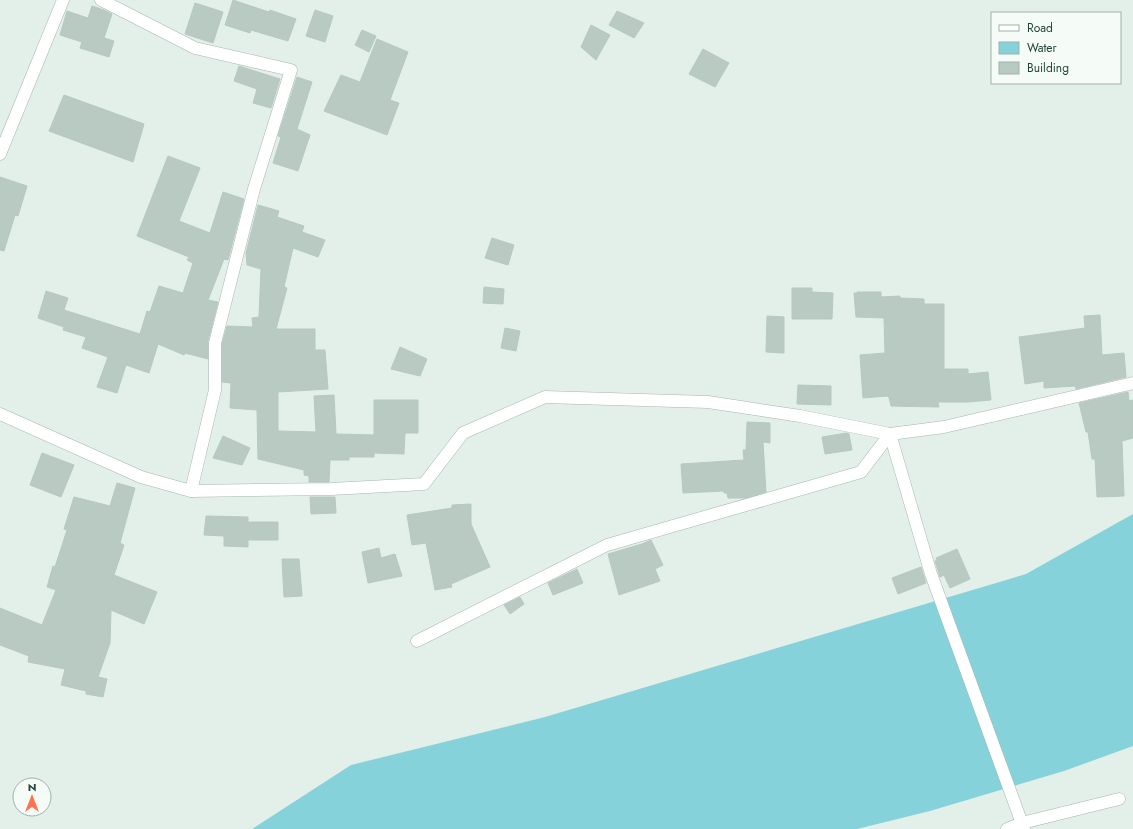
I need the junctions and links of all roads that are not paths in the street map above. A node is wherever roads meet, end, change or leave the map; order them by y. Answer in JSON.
{"nodes":[{"id":1,"x":63,"y":0,"type":"edge"},
{"id":2,"x":101,"y":0,"type":"edge"},
{"id":3,"x":0,"y":154,"type":"edge"},
{"id":4,"x":1133,"y":383,"type":"edge"},
{"id":5,"x":0,"y":414,"type":"edge"},
{"id":6,"x":890,"y":434,"type":"junction"},
{"id":7,"x":191,"y":491,"type":"junction"},
{"id":8,"x":417,"y":641,"type":"dead end"},
{"id":9,"x":1120,"y":799,"type":"dead end"},
{"id":10,"x":1023,"y":826,"type":"edge"},
{"id":11,"x":1007,"y":829,"type":"edge"}],
"edges":[{"from":1,"to":3,"type":"street"},
{"from":2,"to":7,"type":"street"},
{"from":4,"to":6,"type":"street"},
{"from":5,"to":7,"type":"street"},
{"from":6,"to":7,"type":"street"},
{"from":6,"to":8,"type":"street"},
{"from":6,"to":10,"type":"street"},
{"from":9,"to":10,"type":"street"},
{"from":10,"to":11,"type":"street"}]}
